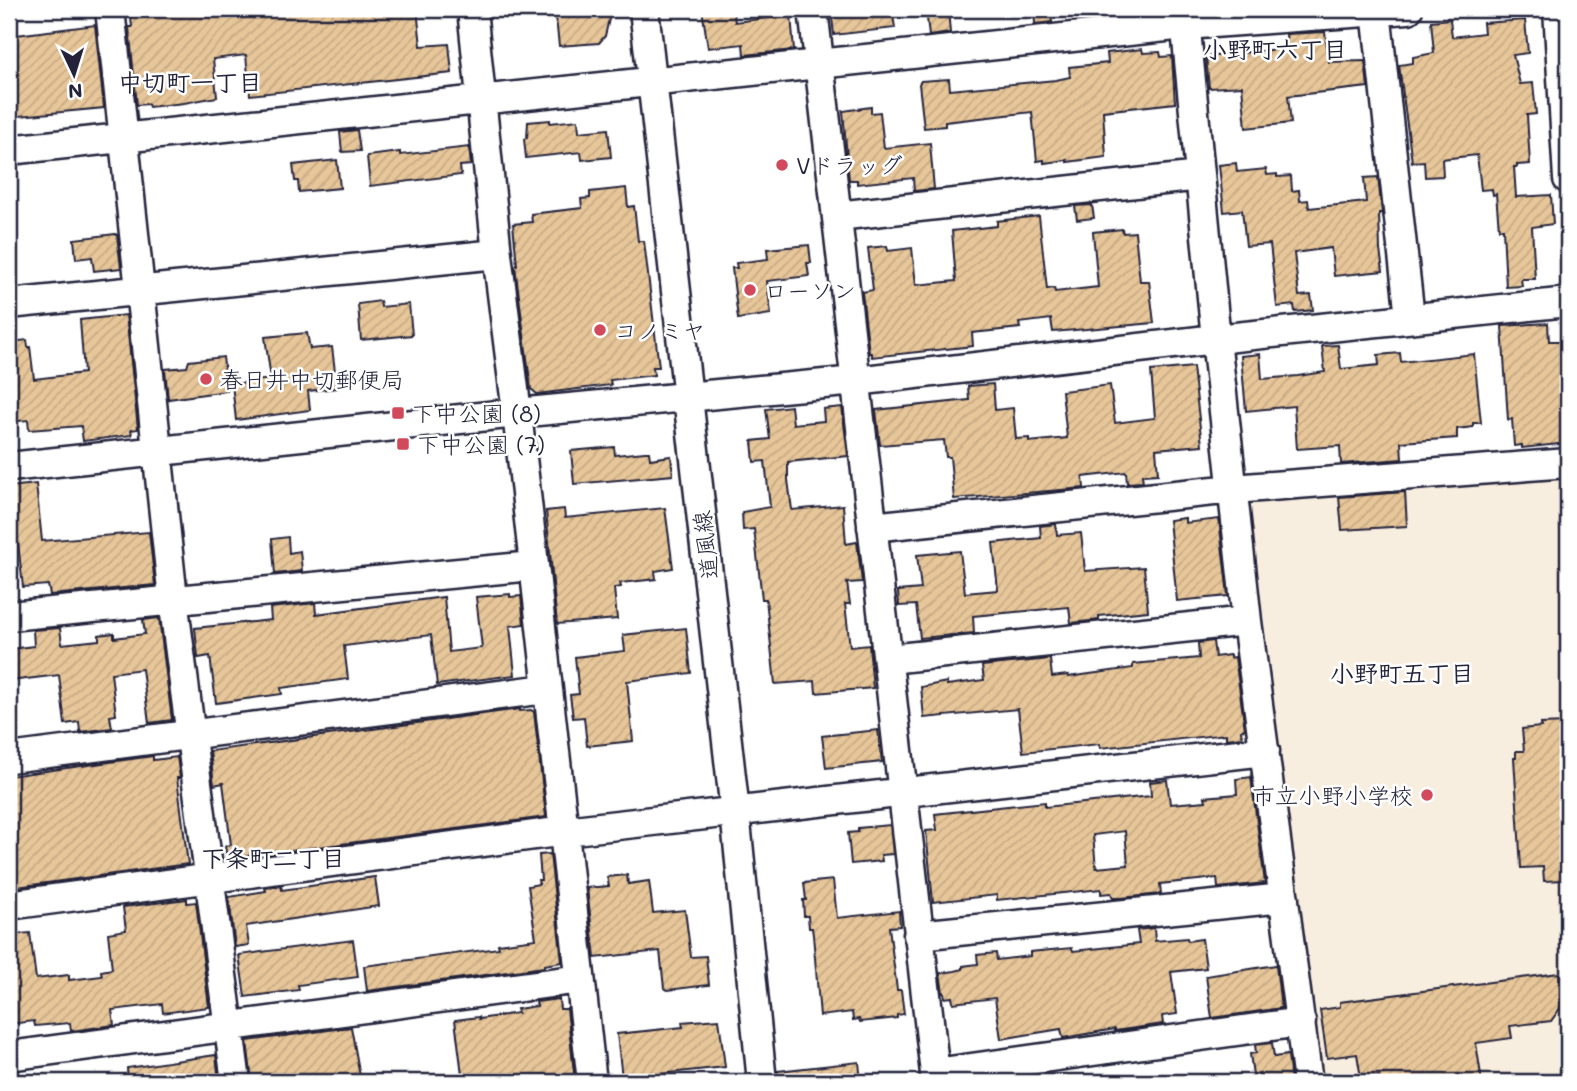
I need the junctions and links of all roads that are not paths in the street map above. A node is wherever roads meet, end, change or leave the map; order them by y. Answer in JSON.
{"nodes":[{"id":1,"x":110,"y":9,"type":"edge"},
{"id":2,"x":472,"y":9,"type":"edge"},
{"id":3,"x":644,"y":9,"type":"edge"},
{"id":4,"x":813,"y":9,"type":"edge"},
{"id":5,"x":1408,"y":9,"type":"edge"},
{"id":6,"x":1558,"y":9,"type":"edge"},
{"id":7,"x":1376,"y":11,"type":"junction"},
{"id":8,"x":1185,"y":17,"type":"edge"},
{"id":9,"x":819,"y":64,"type":"junction"},
{"id":10,"x":653,"y":83,"type":"junction"},
{"id":11,"x":482,"y":101,"type":"junction"},
{"id":12,"x":1567,"y":137,"type":"edge"},
{"id":13,"x":124,"y":138,"type":"junction"},
{"id":14,"x":9,"y":150,"type":"edge"},
{"id":15,"x":1200,"y":176,"type":"junction"},
{"id":16,"x":1568,"y":179,"type":"edge"},
{"id":17,"x":837,"y":216,"type":"junction"},
{"id":18,"x":497,"y":254,"type":"junction"},
{"id":19,"x":140,"y":290,"type":"junction"},
{"id":20,"x":1568,"y":302,"type":"edge"},
{"id":21,"x":9,"y":304,"type":"edge"},
{"id":22,"x":1410,"y":318,"type":"junction"},
{"id":23,"x":1216,"y":339,"type":"junction"},
{"id":24,"x":856,"y":381,"type":"junction"},
{"id":25,"x":688,"y":397,"type":"junction"},
{"id":26,"x":517,"y":412,"type":"junction"},
{"id":27,"x":158,"y":451,"type":"junction"},
{"id":28,"x":1568,"y":463,"type":"edge"},
{"id":29,"x":9,"y":467,"type":"edge"},
{"id":30,"x":1233,"y":488,"type":"junction"},
{"id":31,"x":872,"y":527,"type":"junction"},
{"id":32,"x":533,"y":566,"type":"junction"},
{"id":33,"x":173,"y":599,"type":"junction"},
{"id":34,"x":9,"y":616,"type":"edge"},
{"id":35,"x":1247,"y":621,"type":"junction"},
{"id":36,"x":889,"y":659,"type":"junction"},
{"id":37,"x":546,"y":689,"type":"junction"},
{"id":38,"x":190,"y":735,"type":"junction"},
{"id":39,"x":1265,"y":751,"type":"junction"},
{"id":40,"x":9,"y":758,"type":"edge"},
{"id":41,"x":902,"y":794,"type":"junction"},
{"id":42,"x":735,"y":812,"type":"junction"},
{"id":43,"x":565,"y":831,"type":"junction"},
{"id":44,"x":209,"y":879,"type":"junction"},
{"id":45,"x":1284,"y":898,"type":"junction"},
{"id":46,"x":9,"y":905,"type":"edge"},
{"id":47,"x":918,"y":936,"type":"junction"},
{"id":48,"x":580,"y":979,"type":"junction"},
{"id":49,"x":1301,"y":1022,"type":"junction"},
{"id":50,"x":229,"y":1026,"type":"junction"},
{"id":51,"x":9,"y":1056,"type":"edge"},
{"id":52,"x":935,"y":1077,"type":"edge"},
{"id":53,"x":236,"y":1082,"type":"edge"},
{"id":54,"x":592,"y":1082,"type":"edge"},
{"id":55,"x":762,"y":1082,"type":"edge"},
{"id":56,"x":1308,"y":1082,"type":"edge"}],
"edges":[{"from":1,"to":13,"type":"street"},
{"from":2,"to":11,"type":"street"},
{"from":3,"to":10,"type":"street","name":"道風線"},
{"from":4,"to":9,"type":"street"},
{"from":5,"to":7,"type":"street"},
{"from":6,"to":12,"type":"street"},
{"from":7,"to":8,"type":"street"},
{"from":7,"to":22,"type":"street"},
{"from":8,"to":9,"type":"street"},
{"from":8,"to":15,"type":"street"},
{"from":9,"to":10,"type":"street"},
{"from":9,"to":17,"type":"street"},
{"from":10,"to":11,"type":"street"},
{"from":10,"to":25,"type":"street","name":"道風線"},
{"from":11,"to":13,"type":"street"},
{"from":11,"to":18,"type":"street"},
{"from":12,"to":16,"type":"street"},
{"from":13,"to":14,"type":"street"},
{"from":13,"to":19,"type":"street"},
{"from":15,"to":17,"type":"street"},
{"from":15,"to":23,"type":"street"},
{"from":17,"to":24,"type":"street"},
{"from":18,"to":19,"type":"street"},
{"from":18,"to":26,"type":"street"},
{"from":19,"to":21,"type":"street"},
{"from":19,"to":27,"type":"street"},
{"from":20,"to":22,"type":"street"},
{"from":22,"to":23,"type":"street"},
{"from":23,"to":24,"type":"street"},
{"from":23,"to":30,"type":"street"},
{"from":24,"to":25,"type":"street"},
{"from":24,"to":31,"type":"street"},
{"from":25,"to":26,"type":"street"},
{"from":25,"to":42,"type":"street","name":"道風線"},
{"from":26,"to":27,"type":"street"},
{"from":26,"to":32,"type":"street"},
{"from":27,"to":29,"type":"street"},
{"from":27,"to":33,"type":"street"},
{"from":28,"to":30,"type":"street"},
{"from":30,"to":31,"type":"street"},
{"from":30,"to":35,"type":"street"},
{"from":31,"to":36,"type":"street"},
{"from":32,"to":33,"type":"street"},
{"from":32,"to":37,"type":"street"},
{"from":33,"to":34,"type":"street"},
{"from":33,"to":38,"type":"street"},
{"from":35,"to":36,"type":"street"},
{"from":35,"to":39,"type":"street"},
{"from":36,"to":41,"type":"street"},
{"from":37,"to":38,"type":"street"},
{"from":37,"to":43,"type":"street"},
{"from":38,"to":40,"type":"street"},
{"from":38,"to":44,"type":"street"},
{"from":39,"to":41,"type":"street"},
{"from":39,"to":45,"type":"street"},
{"from":41,"to":42,"type":"street"},
{"from":41,"to":47,"type":"street"},
{"from":42,"to":43,"type":"street"},
{"from":42,"to":55,"type":"street","name":"道風線"},
{"from":43,"to":44,"type":"street"},
{"from":43,"to":48,"type":"street"},
{"from":44,"to":46,"type":"street"},
{"from":44,"to":50,"type":"street"},
{"from":45,"to":47,"type":"street"},
{"from":45,"to":49,"type":"street"},
{"from":47,"to":52,"type":"street"},
{"from":48,"to":50,"type":"street"},
{"from":48,"to":54,"type":"street"},
{"from":49,"to":52,"type":"street"},
{"from":49,"to":56,"type":"street"},
{"from":50,"to":51,"type":"street"},
{"from":50,"to":53,"type":"street"}]}
